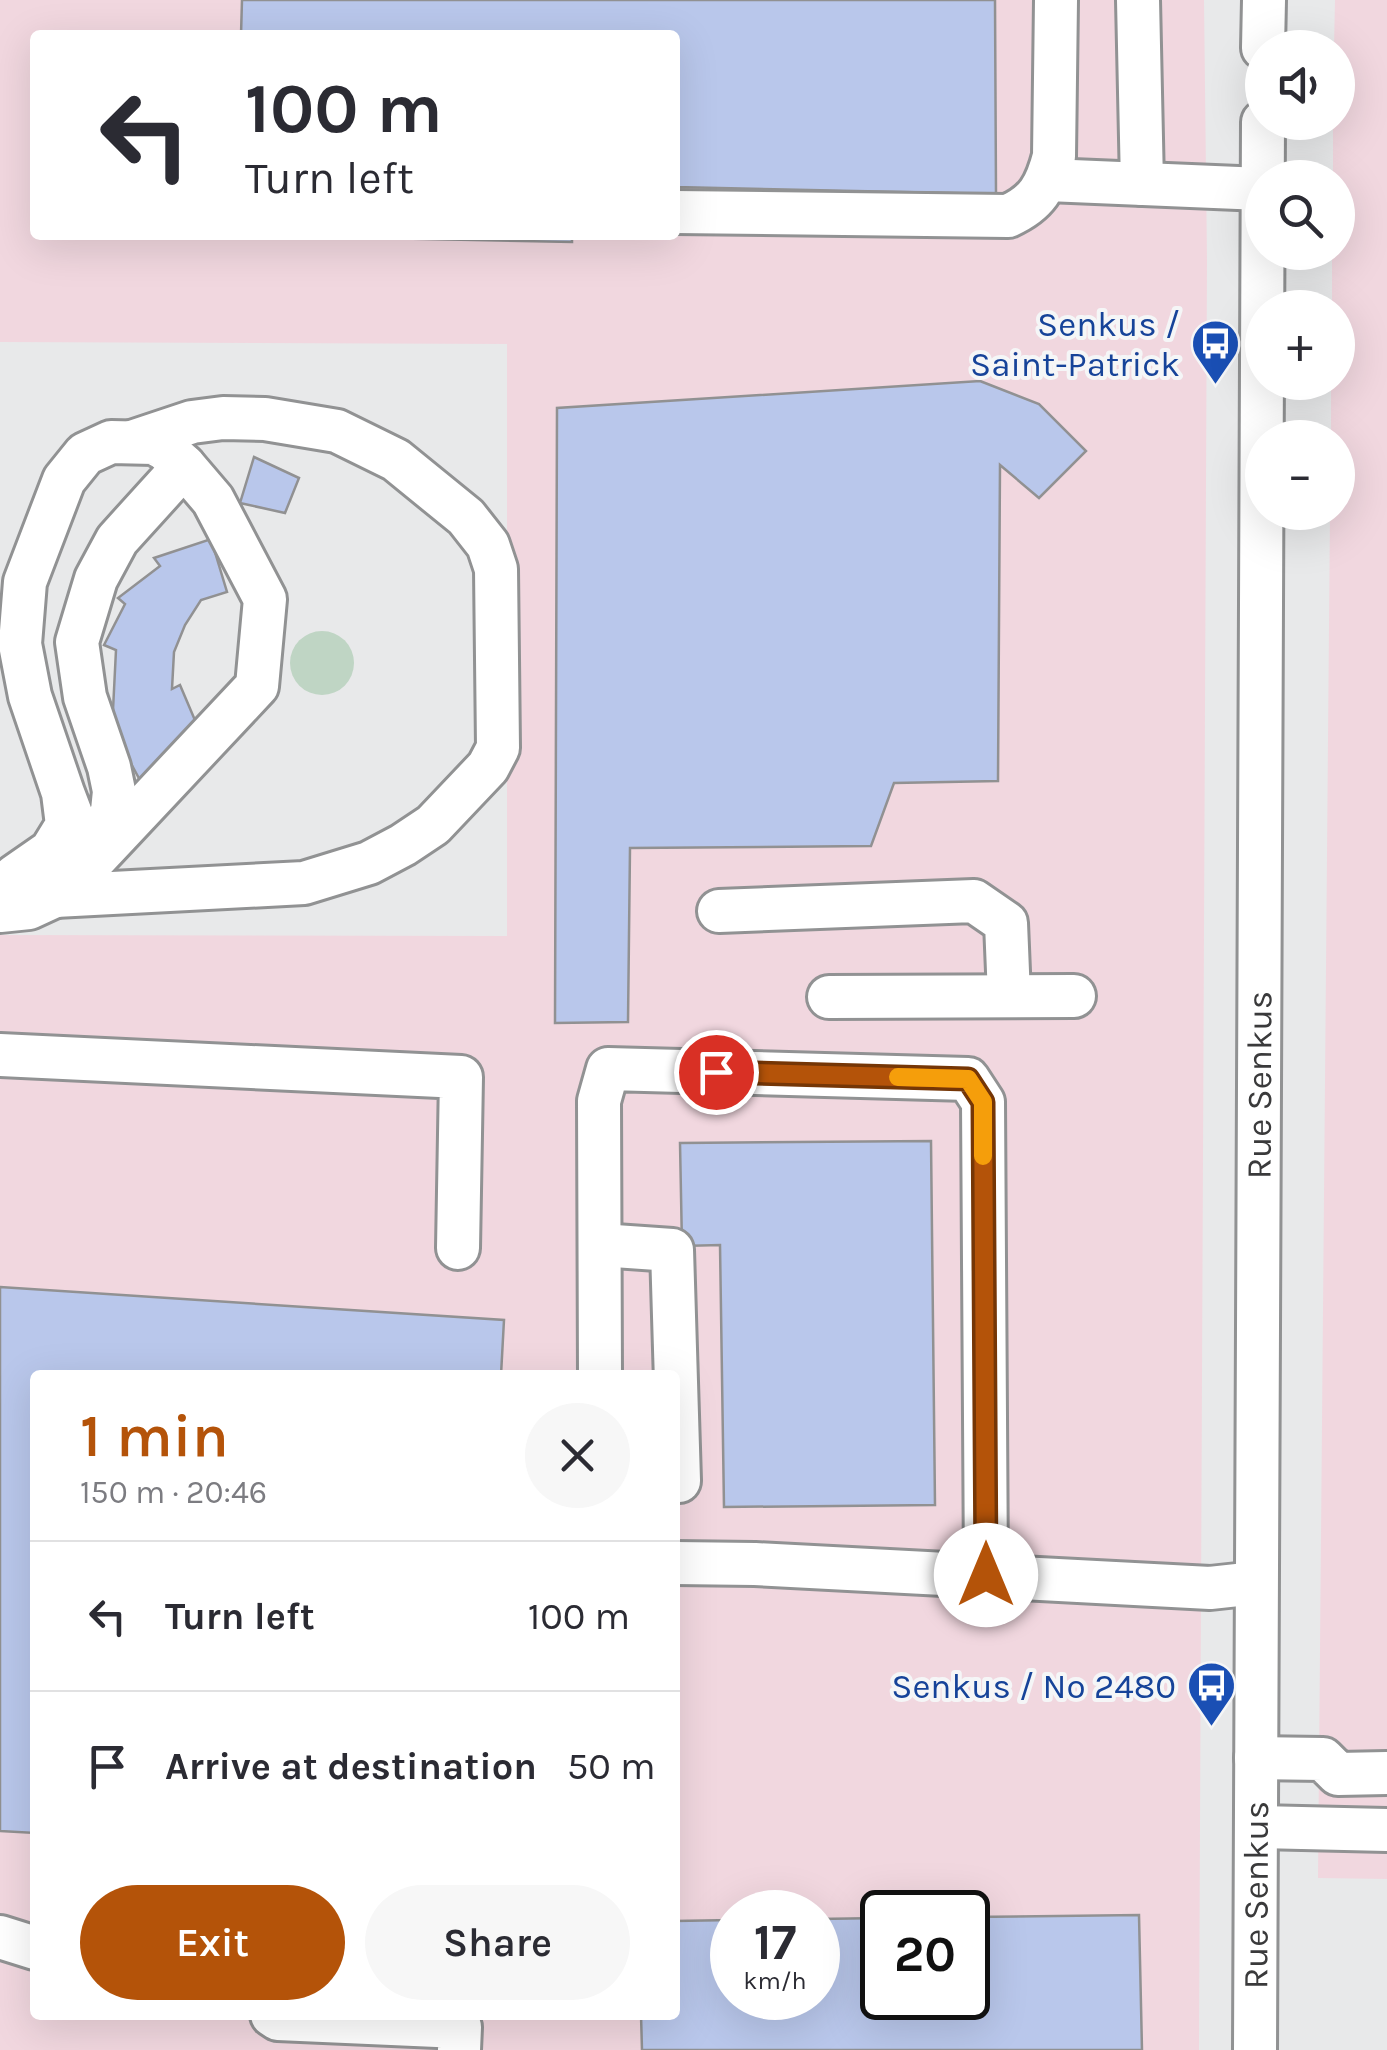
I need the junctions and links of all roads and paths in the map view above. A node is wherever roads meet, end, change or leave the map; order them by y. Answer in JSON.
{"nodes":[{"id":1,"x":1056,"y":0,"type":"edge"},
{"id":2,"x":1138,"y":0,"type":"edge"},
{"id":3,"x":1264,"y":0,"type":"edge"},
{"id":4,"x":1263,"y":30,"type":"edge"},
{"id":5,"x":1048,"y":180,"type":"junction"},
{"id":6,"x":1142,"y":184,"type":"junction"},
{"id":7,"x":1245,"y":188,"type":"edge"},
{"id":8,"x":680,"y":212,"type":"edge"},
{"id":9,"x":1262,"y":270,"type":"edge"},
{"id":10,"x":132,"y":442,"type":"junction"},
{"id":11,"x":184,"y":466,"type":"junction"},
{"id":12,"x":63,"y":792,"type":"junction"},
{"id":13,"x":90,"y":864,"type":"junction"},
{"id":14,"x":5,"y":887,"type":"edge"},
{"id":15,"x":56,"y":896,"type":"junction"},
{"id":16,"x":719,"y":911,"type":"dead end"},
{"id":17,"x":1009,"y":996,"type":"junction"},
{"id":18,"x":1074,"y":996,"type":"dead end"},
{"id":19,"x":829,"y":997,"type":"dead end"},
{"id":20,"x":0,"y":1054,"type":"edge"},
{"id":21,"x":600,"y":1245,"type":"junction"},
{"id":22,"x":458,"y":1248,"type":"dead end"},
{"id":23,"x":600,"y":1370,"type":"edge"},
{"id":24,"x":676,"y":1370,"type":"edge"},
{"id":25,"x":680,"y":1563,"type":"edge"},
{"id":26,"x":986,"y":1575,"type":"junction"},
{"id":27,"x":1256,"y":1583,"type":"junction"},
{"id":28,"x":1387,"y":1746,"type":"edge"},
{"id":29,"x":1256,"y":1758,"type":"junction"},
{"id":30,"x":1323,"y":1759,"type":"junction"},
{"id":31,"x":1387,"y":1773,"type":"edge"},
{"id":32,"x":1256,"y":1826,"type":"junction"},
{"id":33,"x":1387,"y":1830,"type":"edge"},
{"id":34,"x":0,"y":1937,"type":"edge"},
{"id":35,"x":30,"y":1946,"type":"edge"},
{"id":36,"x":306,"y":2020,"type":"edge"},
{"id":37,"x":460,"y":2031,"type":"edge"},
{"id":38,"x":1255,"y":2050,"type":"edge"}],
"edges":[{"from":1,"to":5,"type":"street"},
{"from":2,"to":6,"type":"street"},
{"from":3,"to":4,"type":"street"},
{"from":5,"to":6,"type":"street"},
{"from":5,"to":8,"type":"street"},
{"from":6,"to":7,"type":"street"},
{"from":9,"to":27,"type":"street","name":"Rue Senkus"},
{"from":10,"to":11,"type":"street"},
{"from":10,"to":12,"type":"street"},
{"from":10,"to":15,"type":"street"},
{"from":11,"to":13,"type":"street"},
{"from":11,"to":13,"type":"street"},
{"from":12,"to":13,"type":"street"},
{"from":12,"to":14,"type":"street"},
{"from":13,"to":14,"type":"street"},
{"from":13,"to":15,"type":"street"},
{"from":14,"to":15,"type":"street"},
{"from":16,"to":17,"type":"street"},
{"from":17,"to":18,"type":"street"},
{"from":17,"to":19,"type":"street"},
{"from":20,"to":22,"type":"street"},
{"from":21,"to":23,"type":"street"},
{"from":21,"to":24,"type":"street"},
{"from":21,"to":26,"type":"street"},
{"from":25,"to":26,"type":"street"},
{"from":26,"to":27,"type":"street"},
{"from":27,"to":29,"type":"street","name":"Rue Senkus"},
{"from":28,"to":30,"type":"street"},
{"from":29,"to":30,"type":"street"},
{"from":29,"to":32,"type":"street","name":"Rue Senkus"},
{"from":30,"to":31,"type":"street"},
{"from":32,"to":33,"type":"street"},
{"from":32,"to":38,"type":"street","name":"Rue Senkus"},
{"from":34,"to":35,"type":"street"},
{"from":36,"to":37,"type":"street"}]}
